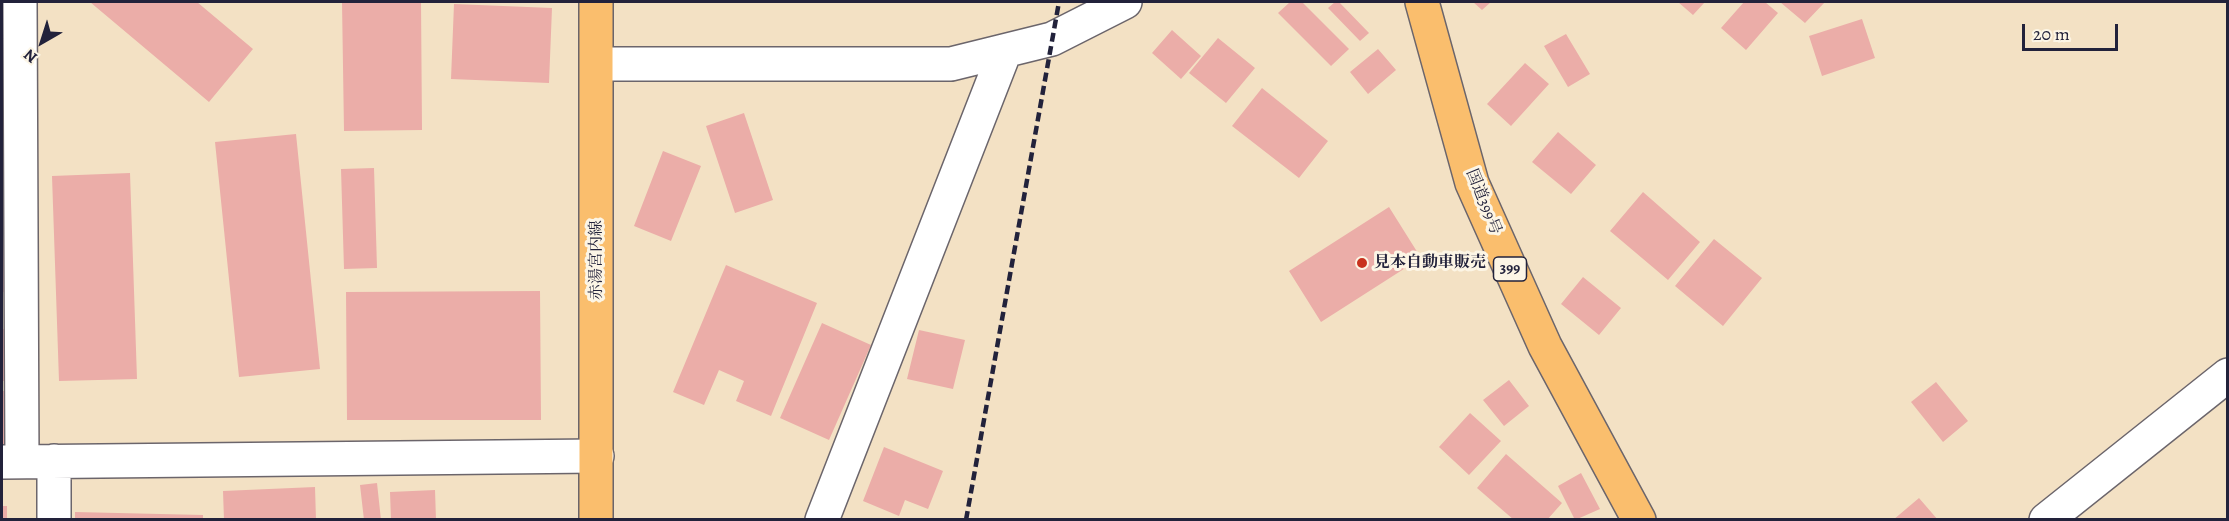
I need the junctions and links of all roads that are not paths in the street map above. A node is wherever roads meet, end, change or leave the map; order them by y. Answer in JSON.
{"nodes":[{"id":1,"x":20,"y":2,"type":"edge"},
{"id":2,"x":596,"y":2,"type":"edge"},
{"id":3,"x":1125,"y":2,"type":"edge"},
{"id":4,"x":1422,"y":2,"type":"edge"},
{"id":5,"x":1005,"y":51,"type":"junction"},
{"id":6,"x":597,"y":64,"type":"junction"},
{"id":7,"x":2228,"y":375,"type":"edge"},
{"id":8,"x":597,"y":456,"type":"junction"},
{"id":9,"x":54,"y":461,"type":"junction"},
{"id":10,"x":12,"y":462,"type":"edge"},
{"id":11,"x":54,"y":519,"type":"edge"},
{"id":12,"x":596,"y":519,"type":"edge"},
{"id":13,"x":822,"y":519,"type":"edge"},
{"id":14,"x":1639,"y":519,"type":"edge"},
{"id":15,"x":2046,"y":519,"type":"edge"}],
"edges":[{"from":1,"to":10,"type":"street"},
{"from":2,"to":6,"type":"main road","name":"赤湯宮内線"},
{"from":3,"to":5,"type":"street"},
{"from":4,"to":14,"type":"main road","name":"国道399号","number":"399"},
{"from":5,"to":6,"type":"street"},
{"from":5,"to":13,"type":"street"},
{"from":6,"to":8,"type":"main road","name":"赤湯宮内線"},
{"from":7,"to":15,"type":"street"},
{"from":8,"to":9,"type":"street"},
{"from":8,"to":12,"type":"main road","name":"赤湯宮内線"},
{"from":9,"to":10,"type":"street"},
{"from":9,"to":11,"type":"street"}]}
